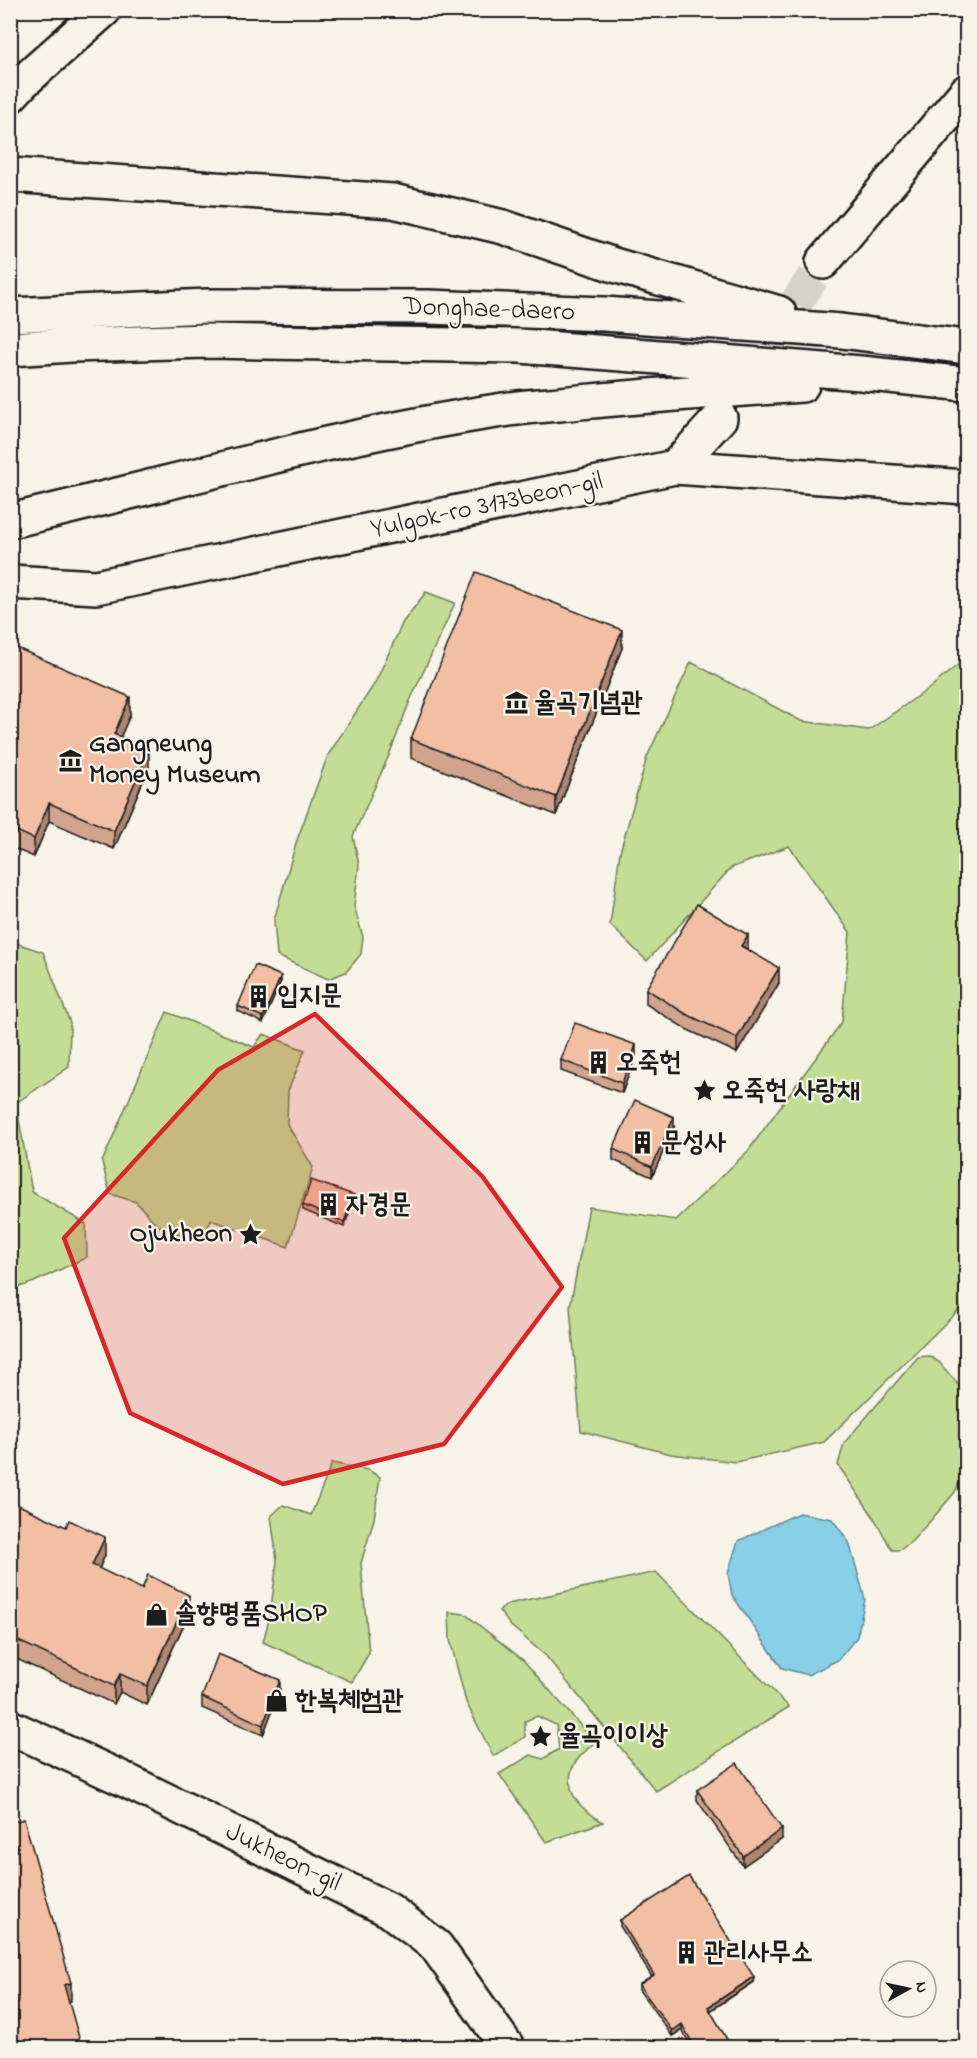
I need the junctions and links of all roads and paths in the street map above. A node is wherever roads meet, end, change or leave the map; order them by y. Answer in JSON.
{"nodes":[{"id":1,"x":105,"y":10,"type":"edge"},
{"id":2,"x":966,"y":92,"type":"edge"},
{"id":3,"x":10,"y":96,"type":"edge"},
{"id":4,"x":10,"y":175,"type":"edge"},
{"id":5,"x":823,"y":262,"type":"tunnel mouth"},
{"id":6,"x":10,"y":315,"type":"edge"},
{"id":7,"x":841,"y":331,"type":"junction"},
{"id":8,"x":966,"y":347,"type":"edge"},
{"id":9,"x":10,"y":349,"type":"edge"},
{"id":10,"x":906,"y":378,"type":"junction"},
{"id":11,"x":966,"y":384,"type":"edge"},
{"id":12,"x":720,"y":418,"type":"dead end"},
{"id":13,"x":675,"y":467,"type":"junction"},
{"id":14,"x":966,"y":487,"type":"edge"},
{"id":15,"x":10,"y":521,"type":"edge"},
{"id":16,"x":10,"y":582,"type":"edge"},
{"id":17,"x":10,"y":1727,"type":"edge"},
{"id":18,"x":508,"y":2048,"type":"edge"}],
"edges":[{"from":1,"to":3,"type":"main road"},
{"from":2,"to":5,"type":"main road"},
{"from":4,"to":7,"type":"main road"},
{"from":6,"to":7,"type":"main road","name":"Donghae-daero"},
{"from":7,"to":8,"type":"main road","name":"Donghae-daero"},
{"from":9,"to":10,"type":"main road","name":"Donghae-daero"},
{"from":10,"to":11,"type":"main road","name":"Donghae-daero"},
{"from":10,"to":15,"type":"main road"},
{"from":12,"to":13,"type":"main road"},
{"from":13,"to":14,"type":"main road","name":"Yulgok-ro 3173beon-gil"},
{"from":13,"to":16,"type":"main road","name":"Yulgok-ro 3173beon-gil"},
{"from":17,"to":18,"type":"main road","name":"Jukheon-gil"}]}
